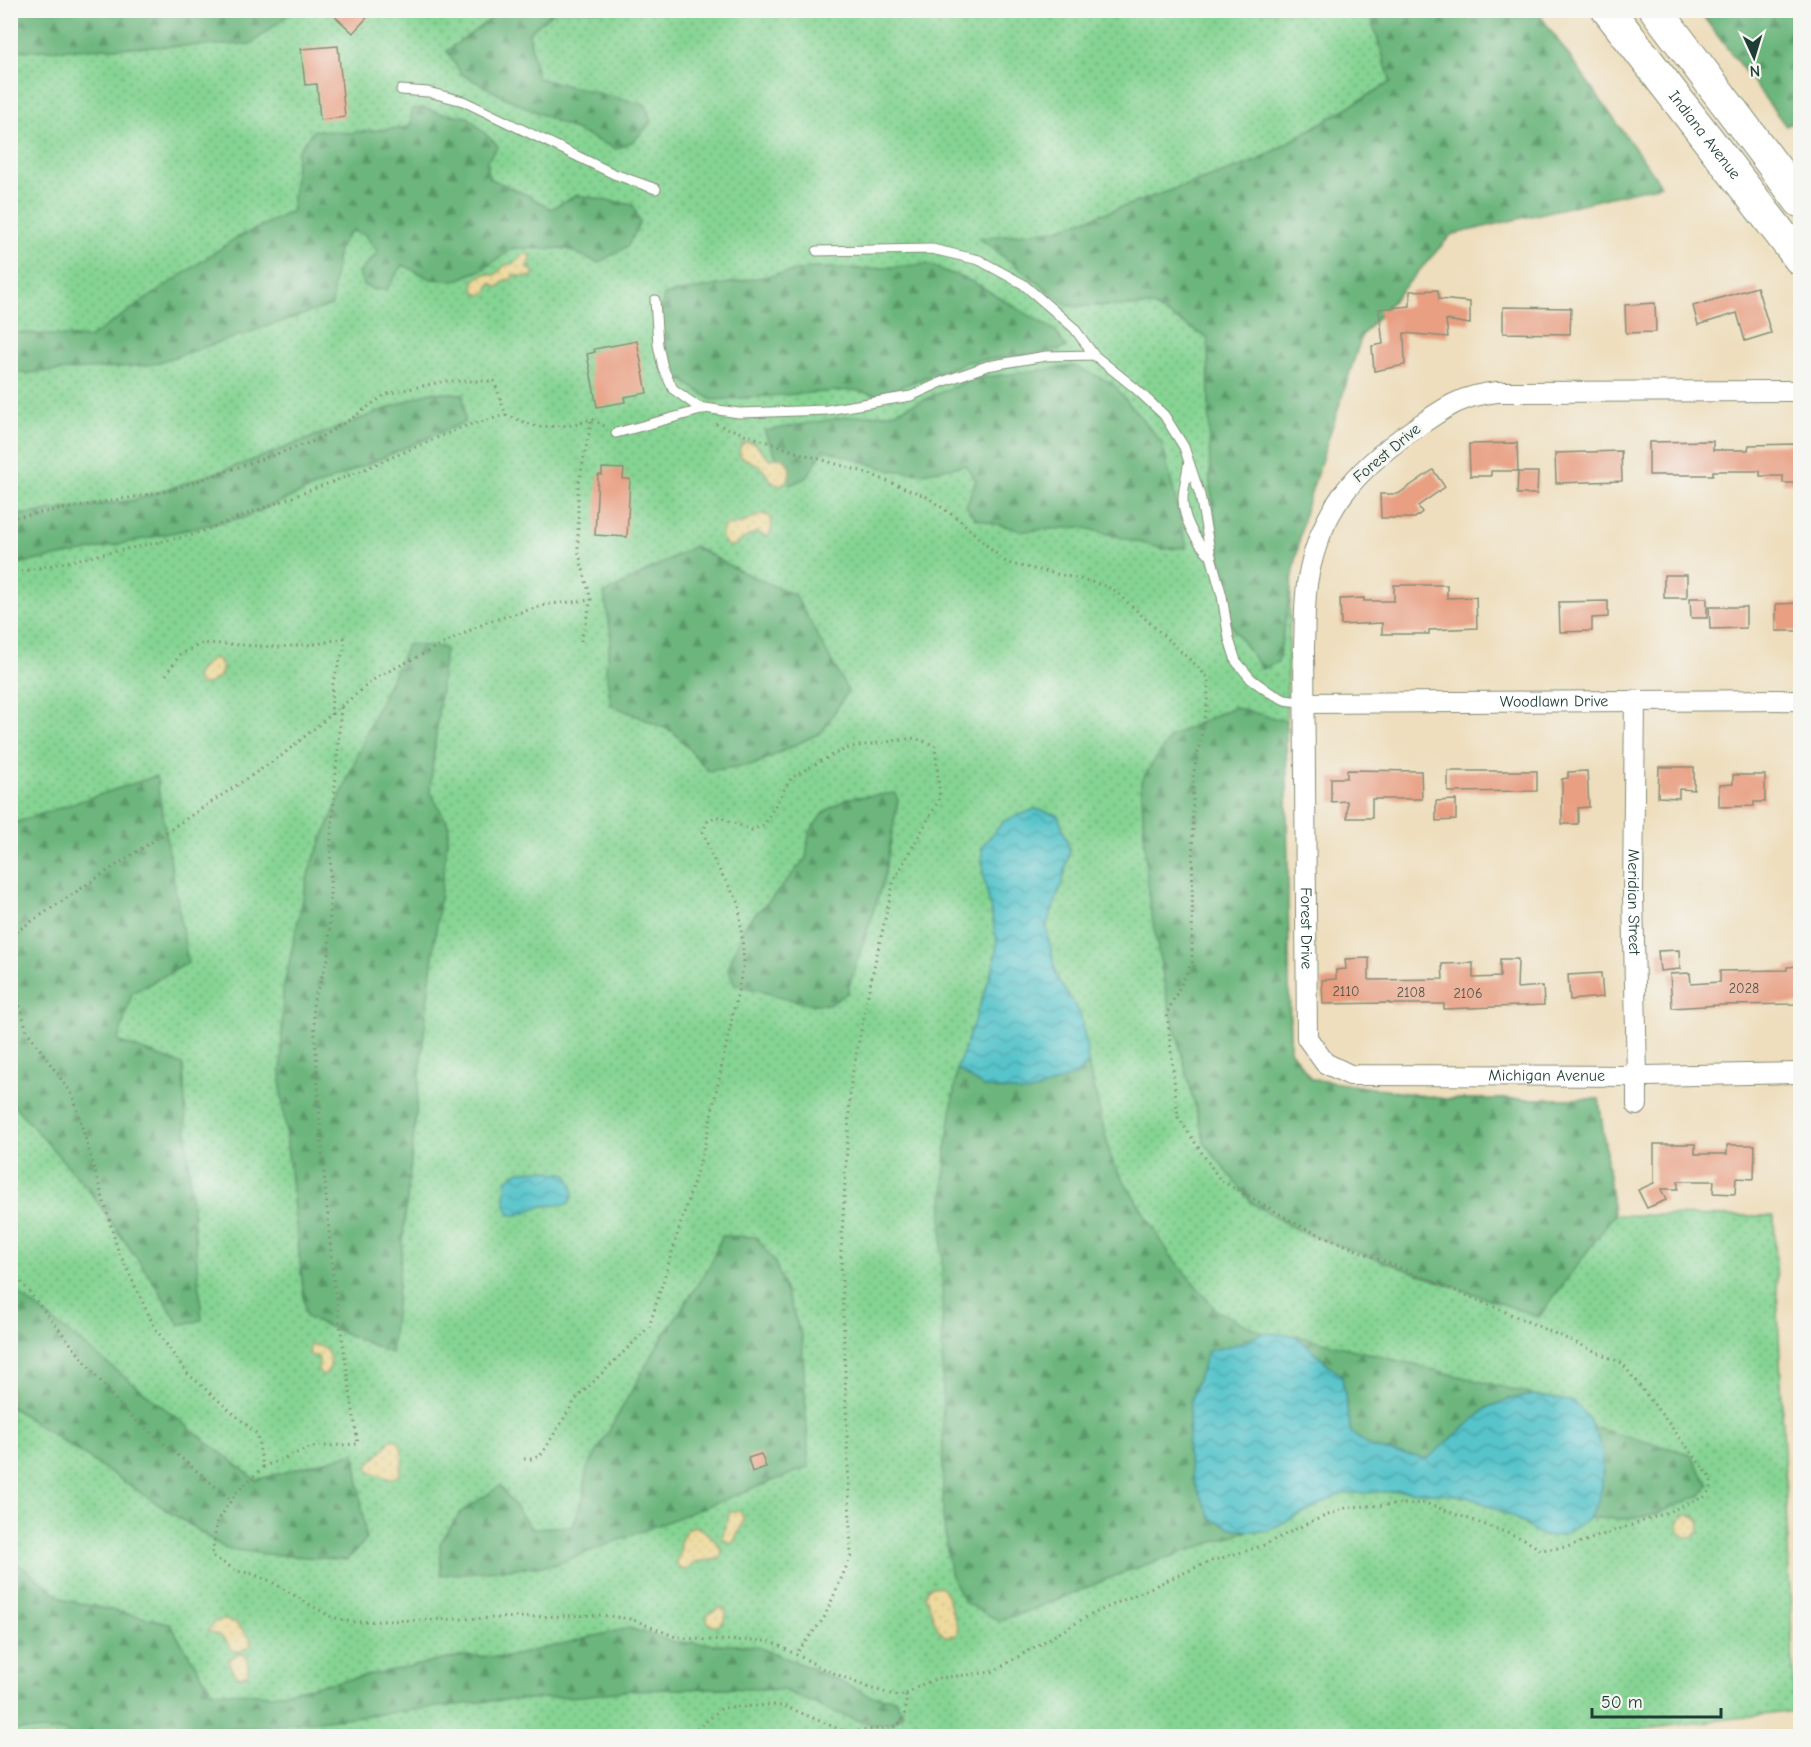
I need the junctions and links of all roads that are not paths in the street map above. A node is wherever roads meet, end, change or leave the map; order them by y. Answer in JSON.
{"nodes":[{"id":1,"x":1608,"y":10,"type":"edge"},
{"id":2,"x":1656,"y":10,"type":"edge"},
{"id":3,"x":401,"y":90,"type":"dead end"},
{"id":4,"x":656,"y":189,"type":"dead end"},
{"id":5,"x":1800,"y":201,"type":"edge"},
{"id":6,"x":1795,"y":242,"type":"edge"},
{"id":7,"x":817,"y":251,"type":"dead end"},
{"id":8,"x":655,"y":300,"type":"dead end"},
{"id":9,"x":1094,"y":355,"type":"junction"},
{"id":10,"x":1800,"y":390,"type":"edge"},
{"id":11,"x":707,"y":409,"type":"junction"},
{"id":12,"x":616,"y":433,"type":"road end"},
{"id":13,"x":1188,"y":463,"type":"junction"},
{"id":14,"x":1211,"y":556,"type":"junction"},
{"id":15,"x":1635,"y":700,"type":"junction"},
{"id":16,"x":1800,"y":700,"type":"edge"},
{"id":17,"x":1306,"y":704,"type":"junction"},
{"id":18,"x":1307,"y":1038,"type":"joint"},
{"id":19,"x":1800,"y":1073,"type":"edge"},
{"id":20,"x":1638,"y":1075,"type":"junction"},
{"id":21,"x":1637,"y":1105,"type":"dead end"}],
"edges":[{"from":1,"to":6,"type":"main road","name":"Indiana Avenue"},
{"from":2,"to":5,"type":"main road"},
{"from":3,"to":4,"type":"lane"},
{"from":7,"to":9,"type":"lane"},
{"from":8,"to":11,"type":"lane"},
{"from":9,"to":11,"type":"lane"},
{"from":9,"to":13,"type":"lane"},
{"from":10,"to":17,"type":"street","name":"Forest Drive"},
{"from":11,"to":12,"type":"lane"},
{"from":13,"to":14,"type":"lane"},
{"from":13,"to":14,"type":"lane"},
{"from":14,"to":17,"type":"lane"},
{"from":15,"to":16,"type":"street","name":"Woodlawn Drive"},
{"from":15,"to":17,"type":"street","name":"Woodlawn Drive"},
{"from":15,"to":20,"type":"street","name":"Meridian Street"},
{"from":17,"to":18,"type":"street","name":"Forest Drive"},
{"from":18,"to":20,"type":"street","name":"Michigan Avenue"},
{"from":19,"to":20,"type":"street","name":"Michigan Avenue"},
{"from":20,"to":21,"type":"street","name":"Meridian Street"}]}
